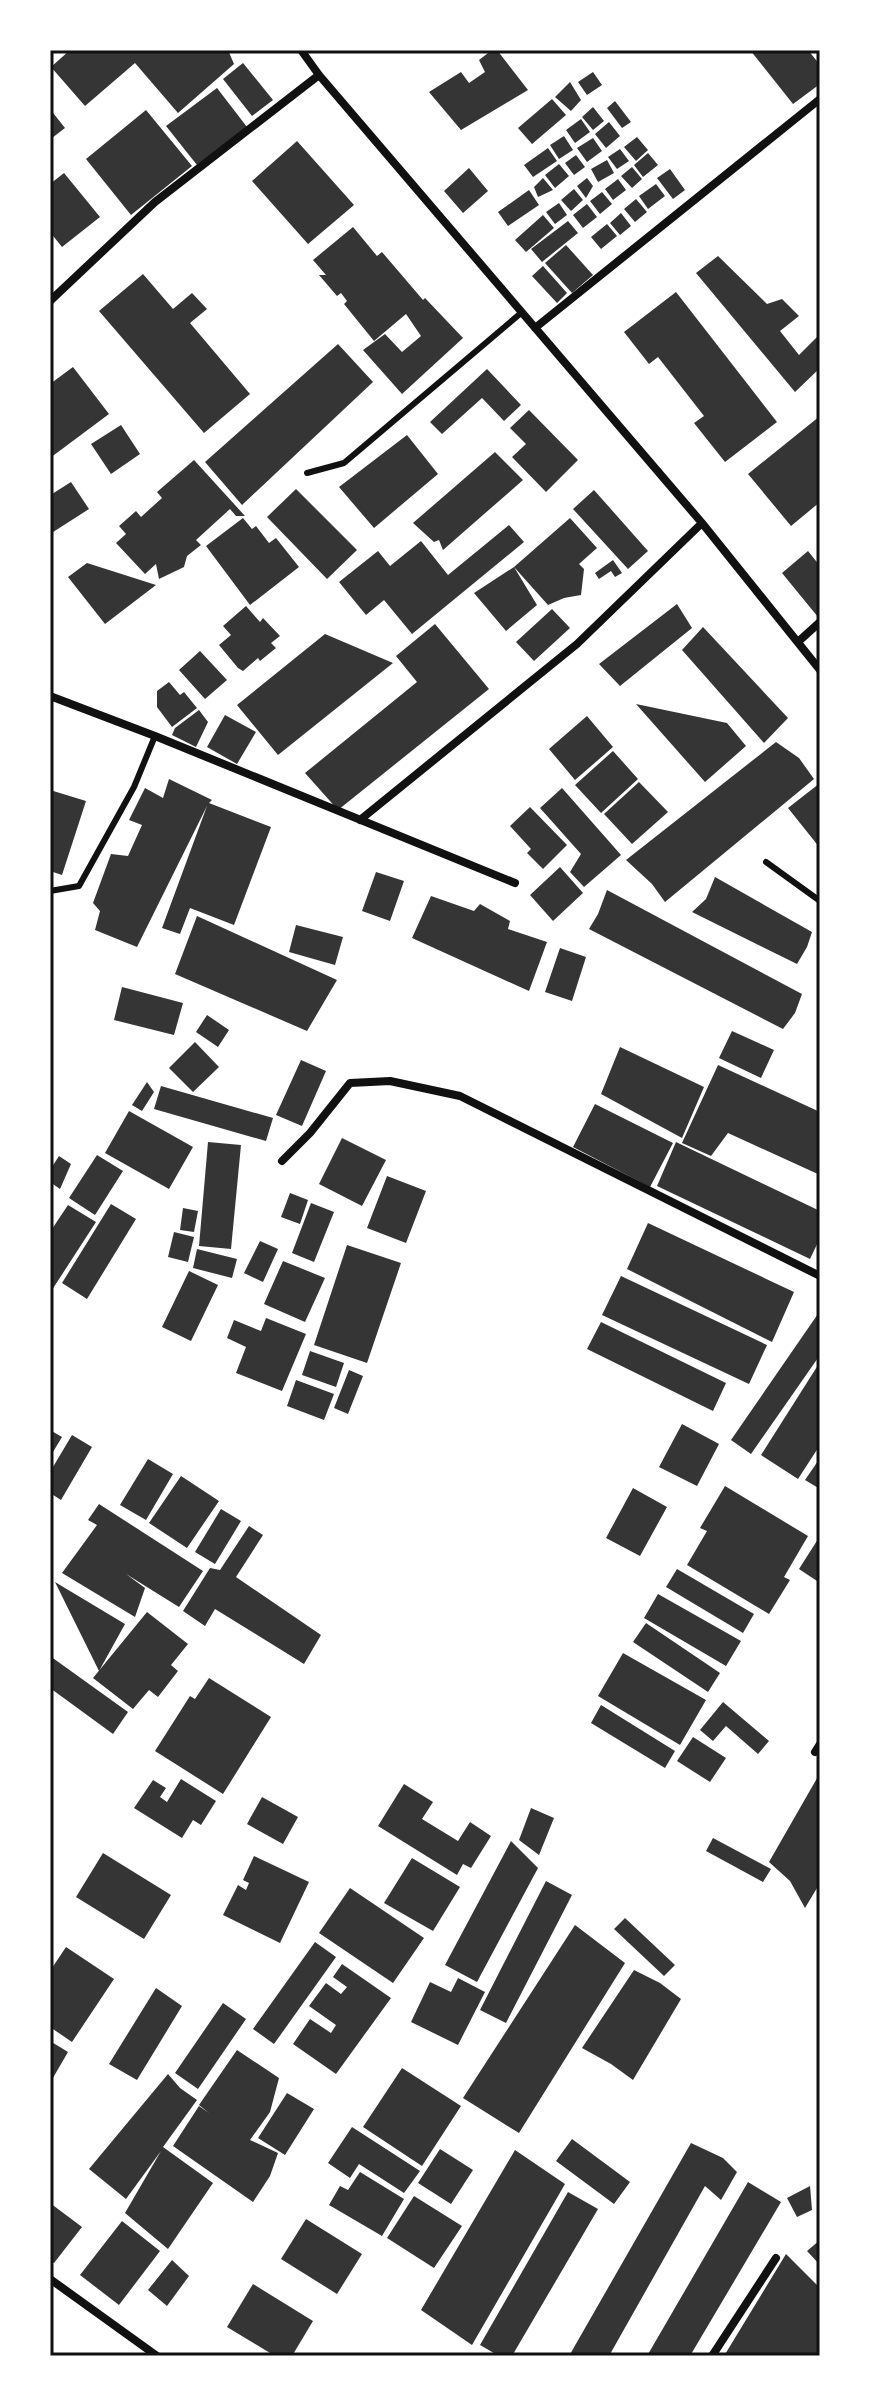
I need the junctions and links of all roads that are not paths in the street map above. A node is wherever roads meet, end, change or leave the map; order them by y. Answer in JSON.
{"nodes":[{"id":1,"x":301,"y":50,"type":"edge"},
{"id":2,"x":319,"y":75,"type":"junction"},
{"id":3,"x":820,"y":99,"type":"edge"},
{"id":4,"x":50,"y":301,"type":"edge"},
{"id":5,"x":521,"y":313,"type":"junction"},
{"id":6,"x":535,"y":328,"type":"junction"},
{"id":7,"x":307,"y":473,"type":"dead end"},
{"id":8,"x":702,"y":523,"type":"junction"},
{"id":9,"x":820,"y":622,"type":"edge"},
{"id":10,"x":799,"y":641,"type":"junction"},
{"id":11,"x":820,"y":670,"type":"edge"},
{"id":12,"x":50,"y":696,"type":"edge"},
{"id":13,"x":155,"y":736,"type":"junction"},
{"id":14,"x":360,"y":820,"type":"junction"},
{"id":15,"x":766,"y":862,"type":"dead end"},
{"id":16,"x":515,"y":883,"type":"dead end"},
{"id":17,"x":50,"y":891,"type":"edge"},
{"id":18,"x":820,"y":901,"type":"edge"},
{"id":19,"x":282,"y":1161,"type":"dead end"},
{"id":20,"x":820,"y":1276,"type":"edge"},
{"id":21,"x":776,"y":2258,"type":"dead end"},
{"id":22,"x":50,"y":2279,"type":"edge"},
{"id":23,"x":157,"y":2356,"type":"edge"},
{"id":24,"x":712,"y":2356,"type":"edge"}],
"edges":[{"from":1,"to":2,"type":"street"},
{"from":2,"to":4,"type":"street"},
{"from":2,"to":5,"type":"street"},
{"from":3,"to":6,"type":"street"},
{"from":5,"to":6,"type":"street"},
{"from":5,"to":7,"type":"lane"},
{"from":6,"to":8,"type":"street"},
{"from":8,"to":10,"type":"street"},
{"from":8,"to":14,"type":"street"},
{"from":9,"to":10,"type":"street"},
{"from":10,"to":11,"type":"street"},
{"from":12,"to":13,"type":"street"},
{"from":13,"to":14,"type":"street"},
{"from":13,"to":17,"type":"lane"},
{"from":14,"to":16,"type":"street"},
{"from":15,"to":18,"type":"lane"},
{"from":19,"to":20,"type":"street"},
{"from":21,"to":24,"type":"street"},
{"from":22,"to":23,"type":"street"}]}
